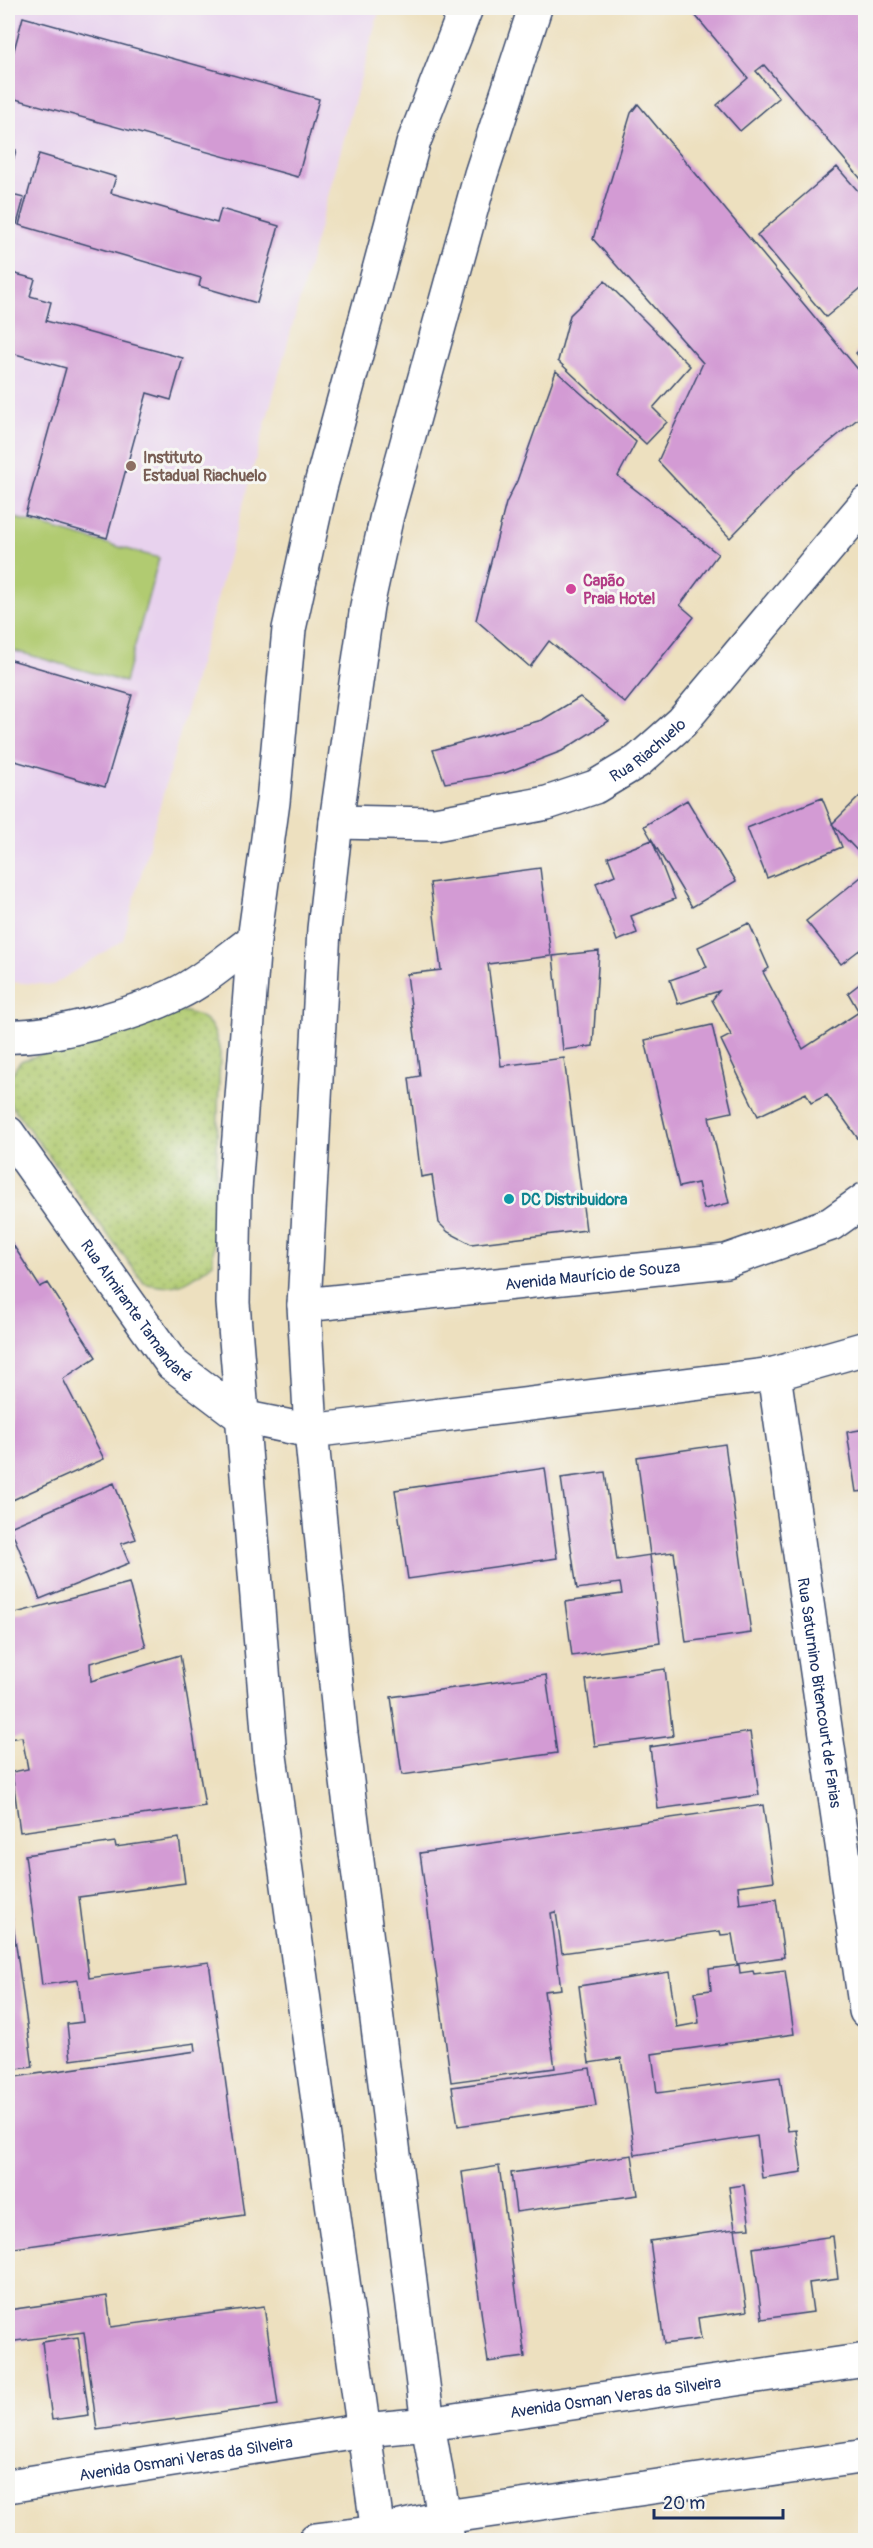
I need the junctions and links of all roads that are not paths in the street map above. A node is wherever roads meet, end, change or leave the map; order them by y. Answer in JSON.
{"nodes":[{"id":1,"x":466,"y":8,"type":"edge"},
{"id":2,"x":535,"y":8,"type":"edge"},
{"id":3,"x":866,"y":502,"type":"edge"},
{"id":4,"x":336,"y":822,"type":"junction"},
{"id":5,"x":254,"y":940,"type":"junction"},
{"id":6,"x":8,"y":1036,"type":"edge"},
{"id":7,"x":8,"y":1133,"type":"edge"},
{"id":8,"x":866,"y":1199,"type":"edge"},
{"id":9,"x":304,"y":1305,"type":"junction"},
{"id":10,"x":866,"y":1347,"type":"edge"},
{"id":11,"x":774,"y":1374,"type":"junction"},
{"id":12,"x":242,"y":1417,"type":"junction"},
{"id":13,"x":311,"y":1431,"type":"junction"},
{"id":14,"x":866,"y":2011,"type":"edge"},
{"id":15,"x":866,"y":2360,"type":"edge"},
{"id":16,"x":428,"y":2424,"type":"junction"},
{"id":17,"x":364,"y":2430,"type":"junction"},
{"id":18,"x":866,"y":2456,"type":"edge"},
{"id":19,"x":8,"y":2486,"type":"edge"},
{"id":20,"x":446,"y":2529,"type":"edge"},
{"id":21,"x":378,"y":2536,"type":"edge"},
{"id":22,"x":315,"y":2541,"type":"edge"}],
"edges":[{"from":1,"to":5,"type":"main road"},
{"from":2,"to":4,"type":"main road"},
{"from":3,"to":4,"type":"main road","name":"Rua Riachuelo"},
{"from":4,"to":9,"type":"main road"},
{"from":5,"to":6,"type":"main road"},
{"from":5,"to":12,"type":"main road"},
{"from":7,"to":12,"type":"main road","name":"Rua Almirante Tamandaré"},
{"from":8,"to":9,"type":"main road","name":"Avenida Maurício de Souza"},
{"from":9,"to":13,"type":"main road"},
{"from":10,"to":11,"type":"main road"},
{"from":11,"to":13,"type":"main road"},
{"from":11,"to":14,"type":"main road","name":"Rua Saturnino Bitencourt de Farias"},
{"from":12,"to":13,"type":"main road","name":"Rua Almirante Tamandaré"},
{"from":12,"to":17,"type":"main road"},
{"from":13,"to":16,"type":"main road"},
{"from":15,"to":16,"type":"main road","name":"Avenida Osman Veras da Silveira"},
{"from":16,"to":17,"type":"main road","name":"Avenida Osman Veras da Silveira"},
{"from":16,"to":20,"type":"main road"},
{"from":17,"to":19,"type":"main road","name":"Avenida Osmani Veras da Silveira"},
{"from":17,"to":21,"type":"main road"},
{"from":18,"to":20,"type":"main road"},
{"from":20,"to":21,"type":"main road"},
{"from":21,"to":22,"type":"main road"}]}
